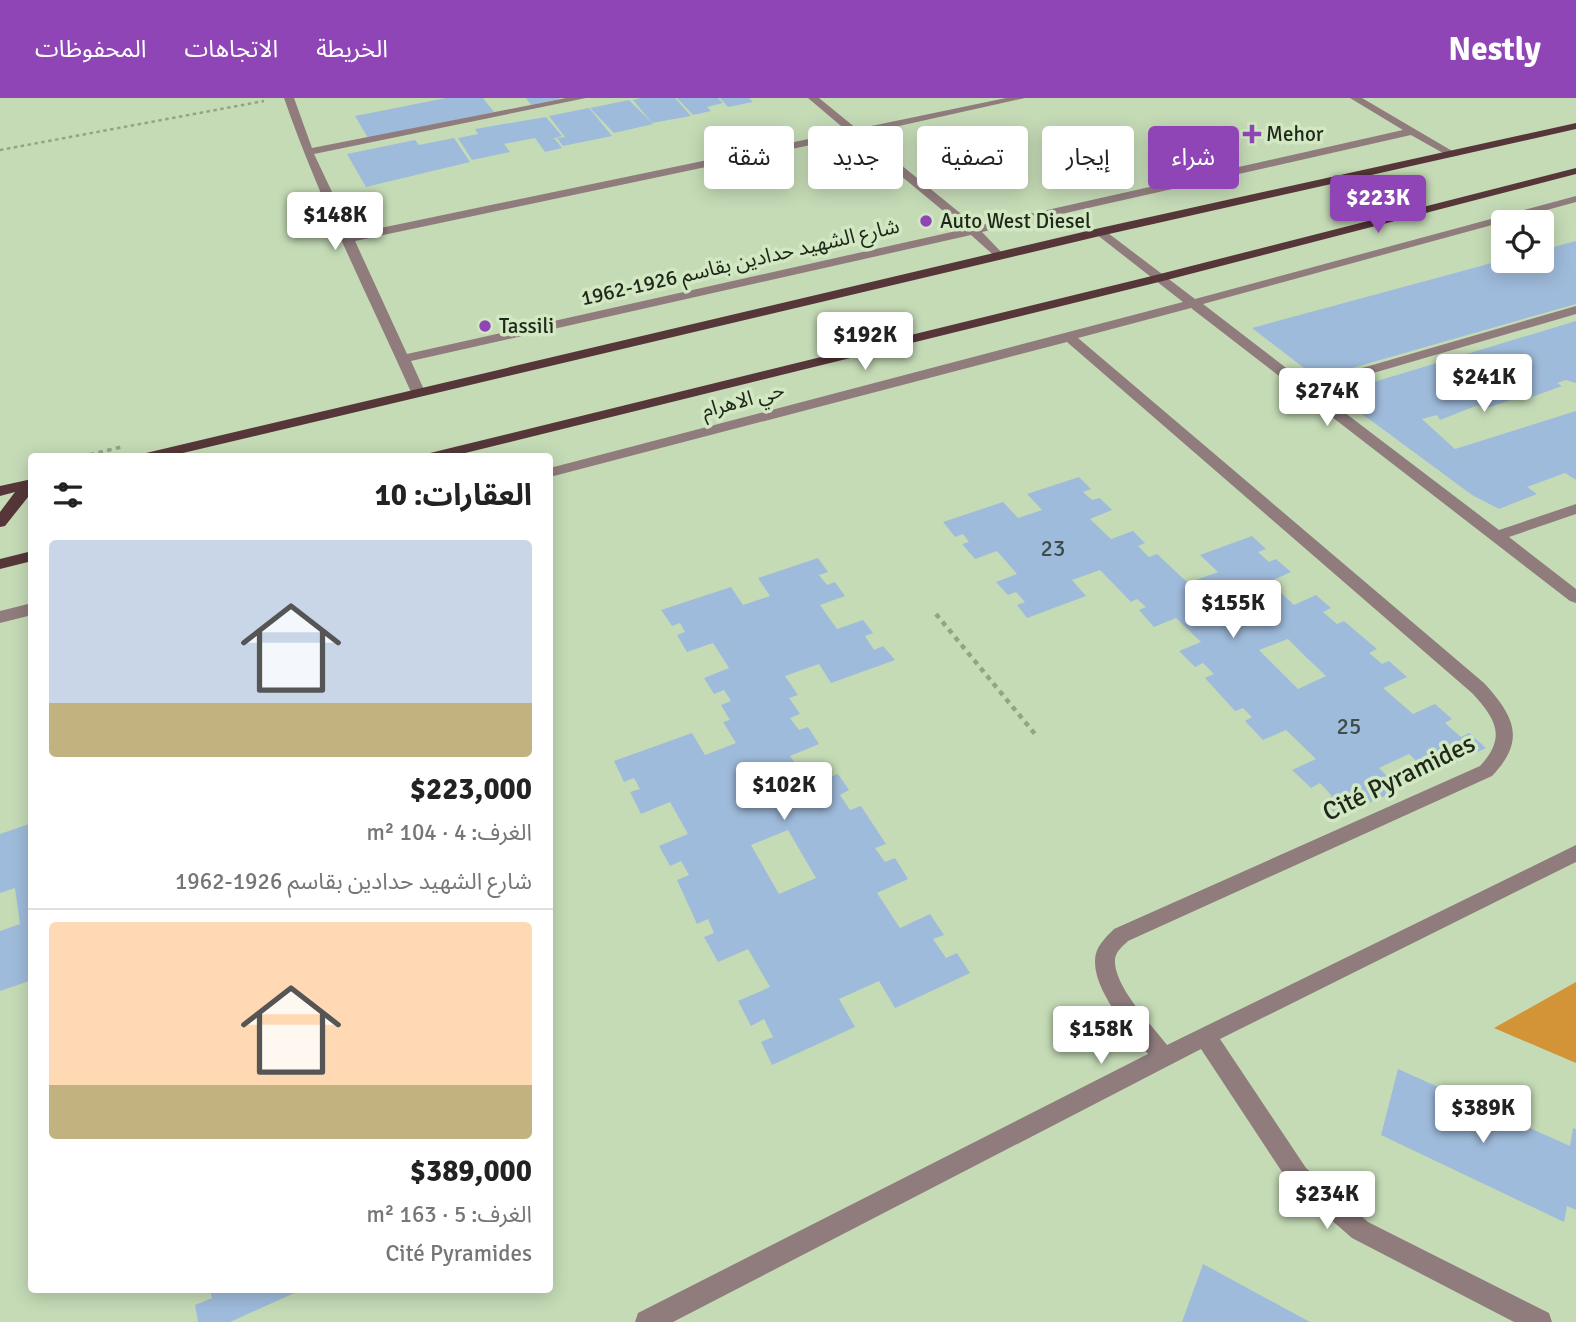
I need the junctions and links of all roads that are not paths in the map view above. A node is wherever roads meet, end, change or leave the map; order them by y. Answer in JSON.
{"nodes":[{"id":1,"x":289,"y":98,"type":"edge"},
{"id":2,"x":581,"y":98,"type":"edge"},
{"id":3,"x":813,"y":98,"type":"edge"},
{"id":4,"x":1020,"y":98,"type":"edge"},
{"id":5,"x":1355,"y":98,"type":"edge"},
{"id":6,"x":845,"y":126,"type":"edge"},
{"id":7,"x":886,"y":126,"type":"edge"},
{"id":8,"x":1576,"y":126,"type":"edge"},
{"id":9,"x":1413,"y":131,"type":"junction"},
{"id":10,"x":808,"y":142,"type":"edge"},
{"id":11,"x":308,"y":152,"type":"junction"},
{"id":12,"x":1454,"y":155,"type":"junction"},
{"id":13,"x":1576,"y":171,"type":"edge"},
{"id":14,"x":903,"y":173,"type":"edge"},
{"id":15,"x":1576,"y":199,"type":"edge"},
{"id":16,"x":972,"y":229,"type":"junction"},
{"id":17,"x":1100,"y":232,"type":"junction"},
{"id":18,"x":347,"y":239,"type":"junction"},
{"id":19,"x":999,"y":256,"type":"junction"},
{"id":20,"x":1159,"y":278,"type":"junction"},
{"id":21,"x":1189,"y":302,"type":"junction"},
{"id":22,"x":1576,"y":310,"type":"edge"},
{"id":23,"x":1069,"y":337,"type":"junction"},
{"id":24,"x":404,"y":359,"type":"junction"},
{"id":25,"x":1305,"y":389,"type":"junction"},
{"id":26,"x":418,"y":392,"type":"junction"},
{"id":27,"x":163,"y":453,"type":"edge"},
{"id":28,"x":446,"y":453,"type":"edge"},
{"id":29,"x":553,"y":471,"type":"edge"},
{"id":30,"x":28,"y":485,"type":"edge"},
{"id":31,"x":28,"y":488,"type":"edge"},
{"id":32,"x":0,"y":491,"type":"edge"},
{"id":33,"x":1576,"y":509,"type":"edge"},
{"id":34,"x":0,"y":523,"type":"edge"},
{"id":35,"x":1497,"y":536,"type":"junction"},
{"id":36,"x":28,"y":557,"type":"edge"},
{"id":37,"x":0,"y":564,"type":"edge"},
{"id":38,"x":1576,"y":597,"type":"edge"},
{"id":39,"x":28,"y":610,"type":"edge"},
{"id":40,"x":0,"y":617,"type":"edge"},
{"id":41,"x":1576,"y":853,"type":"edge"},
{"id":42,"x":1205,"y":1036,"type":"junction"},
{"id":43,"x":1164,"y":1058,"type":"junction"},
{"id":44,"x":647,"y":1322,"type":"edge"},
{"id":45,"x":1540,"y":1322,"type":"edge"}],
"edges":[{"from":1,"to":11,"type":"street"},
{"from":2,"to":11,"type":"street"},
{"from":3,"to":6,"type":"street"},
{"from":4,"to":7,"type":"street"},
{"from":5,"to":9,"type":"street"},
{"from":8,"to":12,"type":"main road"},
{"from":9,"to":12,"type":"street"},
{"from":9,"to":16,"type":"street","name":"شارع الشهيد حدادين بقاسم 1926-1962"},
{"from":10,"to":18,"type":"street"},
{"from":11,"to":18,"type":"street"},
{"from":12,"to":17,"type":"main road"},
{"from":13,"to":20,"type":"main road"},
{"from":14,"to":16,"type":"street"},
{"from":15,"to":21,"type":"street","name":"حي الاهرام"},
{"from":16,"to":19,"type":"street"},
{"from":16,"to":24,"type":"street","name":"شارع الشهيد حدادين بقاسم 1926-1962"},
{"from":17,"to":19,"type":"main road"},
{"from":17,"to":20,"type":"street"},
{"from":18,"to":24,"type":"street"},
{"from":19,"to":26,"type":"main road"},
{"from":20,"to":21,"type":"street"},
{"from":20,"to":28,"type":"main road"},
{"from":21,"to":23,"type":"street","name":"حي الاهرام"},
{"from":21,"to":25,"type":"street"},
{"from":22,"to":25,"type":"street"},
{"from":23,"to":29,"type":"street","name":"حي الاهرام"},
{"from":23,"to":43,"type":"street","name":"Cité Pyramides"},
{"from":24,"to":26,"type":"street"},
{"from":25,"to":35,"type":"street"},
{"from":26,"to":27,"type":"main road"},
{"from":30,"to":32,"type":"main road"},
{"from":31,"to":34,"type":"main road"},
{"from":33,"to":35,"type":"street"},
{"from":35,"to":38,"type":"street"},
{"from":36,"to":37,"type":"main road"},
{"from":39,"to":40,"type":"street"},
{"from":41,"to":42,"type":"street"},
{"from":42,"to":43,"type":"street"},
{"from":42,"to":45,"type":"street"},
{"from":43,"to":44,"type":"street"}]}
